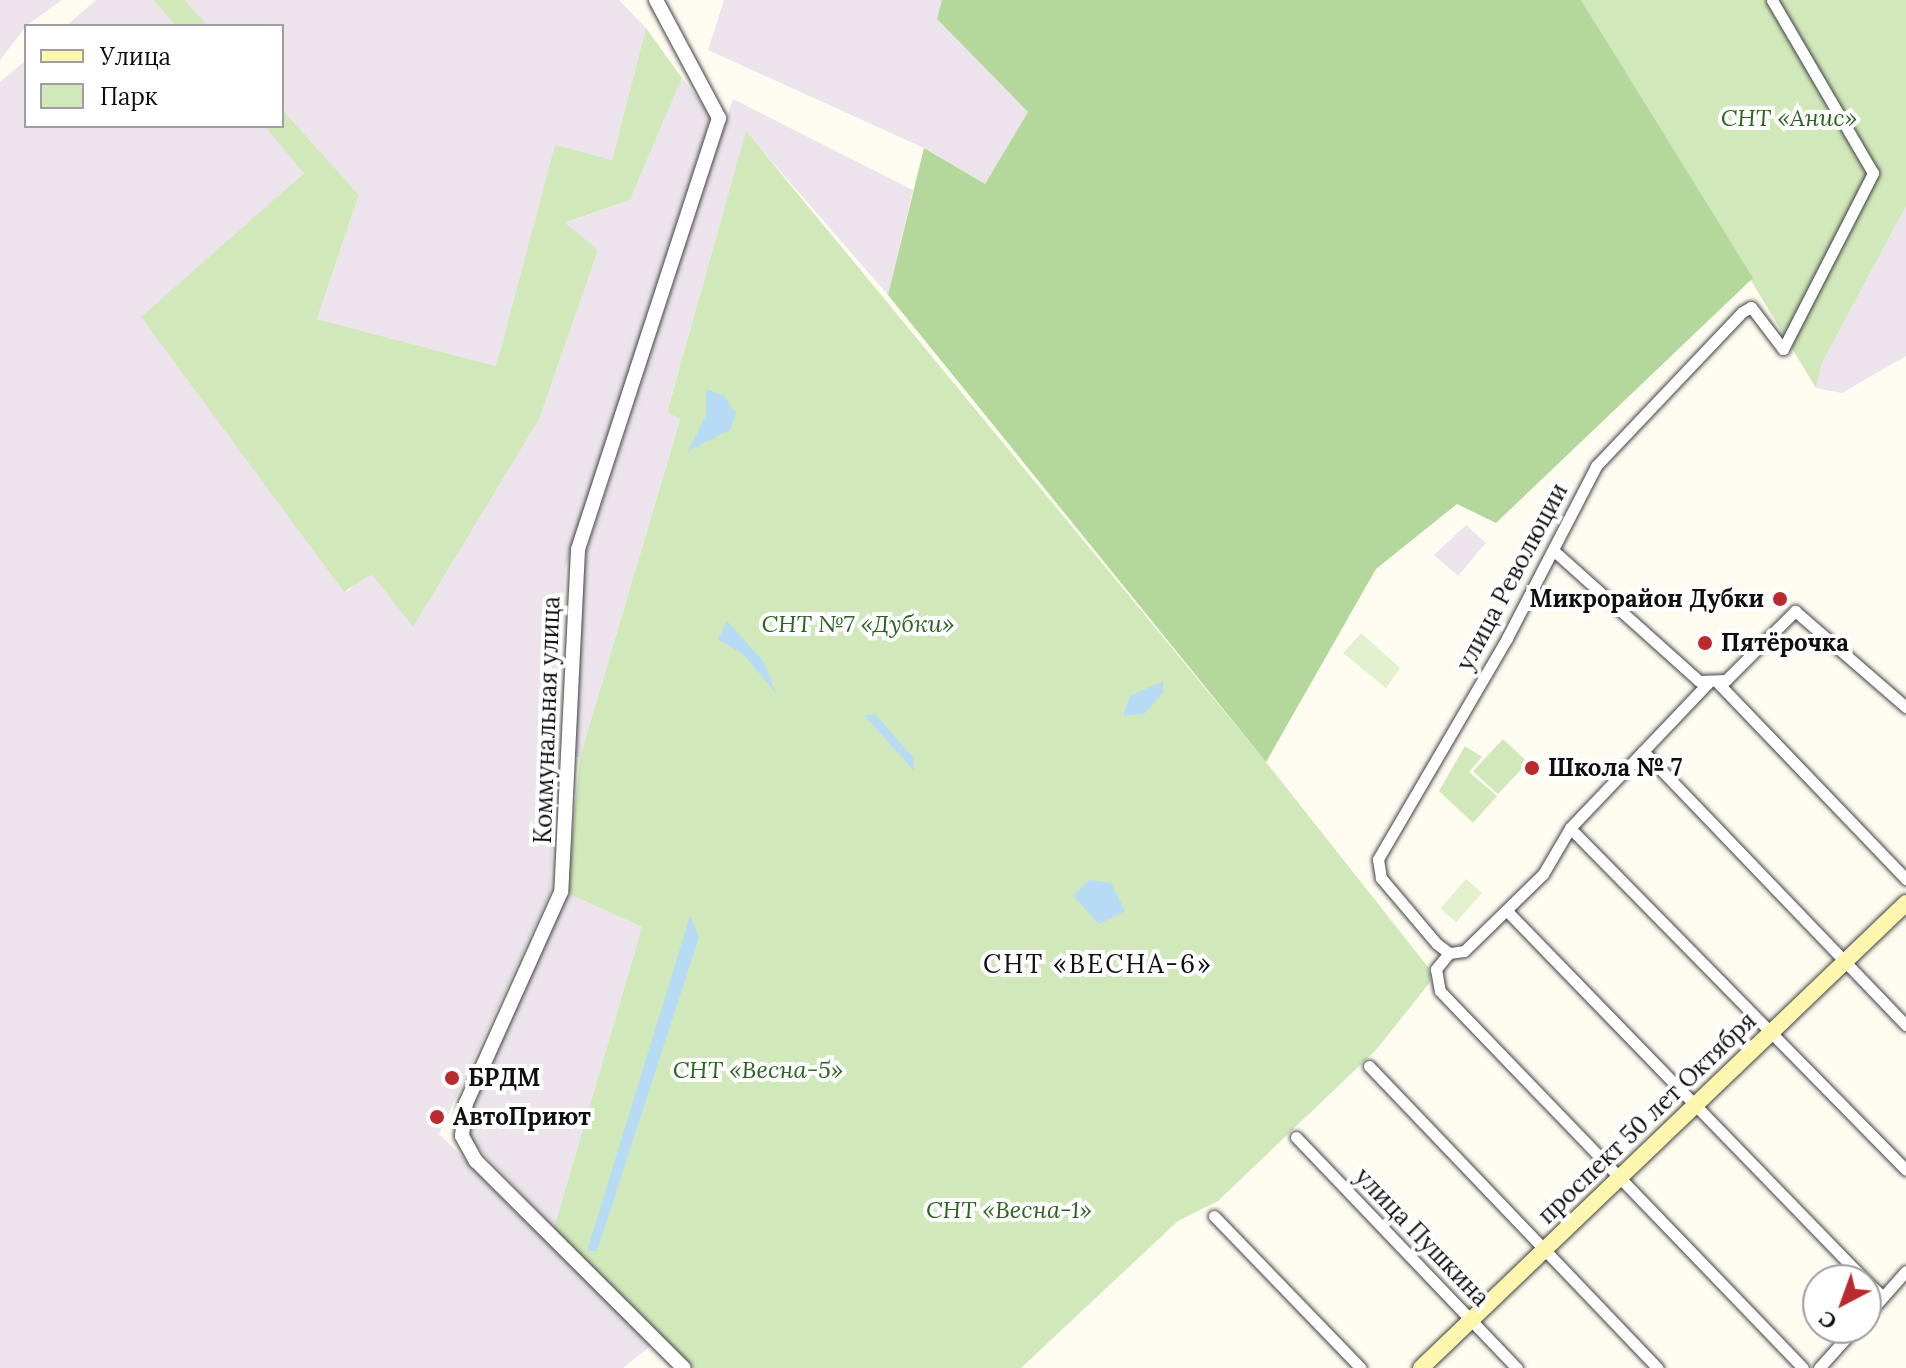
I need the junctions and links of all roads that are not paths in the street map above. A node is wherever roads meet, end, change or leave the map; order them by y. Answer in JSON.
{"nodes":[{"id":1,"x":656,"y":0,"type":"edge"},
{"id":2,"x":1772,"y":0,"type":"edge"},
{"id":3,"x":1553,"y":550,"type":"junction"},
{"id":4,"x":1713,"y":683,"type":"junction"},
{"id":5,"x":1906,"y":707,"type":"edge"},
{"id":6,"x":1643,"y":751,"type":"junction"},
{"id":7,"x":1570,"y":828,"type":"junction"},
{"id":8,"x":1906,"y":879,"type":"edge"},
{"id":9,"x":1906,"y":903,"type":"edge"},
{"id":10,"x":1507,"y":911,"type":"junction"},
{"id":11,"x":1449,"y":953,"type":"junction"},
{"id":12,"x":1845,"y":961,"type":"junction"},
{"id":13,"x":1906,"y":1025,"type":"edge"},
{"id":14,"x":1768,"y":1035,"type":"junction"},
{"id":15,"x":1369,"y":1066,"type":"dead end"},
{"id":16,"x":1692,"y":1109,"type":"junction"},
{"id":17,"x":1296,"y":1137,"type":"dead end"},
{"id":18,"x":1906,"y":1170,"type":"edge"},
{"id":19,"x":1619,"y":1179,"type":"junction"},
{"id":20,"x":1214,"y":1216,"type":"dead end"},
{"id":21,"x":1546,"y":1249,"type":"junction"},
{"id":22,"x":1850,"y":1264,"type":"edge"},
{"id":23,"x":1906,"y":1271,"type":"edge"},
{"id":24,"x":1883,"y":1297,"type":"edge"},
{"id":25,"x":1472,"y":1321,"type":"junction"},
{"id":26,"x":1841,"y":1344,"type":"edge"},
{"id":27,"x":684,"y":1368,"type":"edge"},
{"id":28,"x":1361,"y":1368,"type":"edge"},
{"id":29,"x":1421,"y":1368,"type":"edge"},
{"id":30,"x":1517,"y":1368,"type":"edge"},
{"id":31,"x":1658,"y":1368,"type":"edge"},
{"id":32,"x":1803,"y":1368,"type":"edge"},
{"id":33,"x":1819,"y":1368,"type":"edge"}],
"edges":[{"from":1,"to":27,"type":"street","name":"Коммунальная улица"},
{"from":2,"to":3,"type":"street","name":"улица Революции"},
{"from":3,"to":4,"type":"street"},
{"from":3,"to":11,"type":"street","name":"улица Революции"},
{"from":4,"to":5,"type":"street"},
{"from":4,"to":6,"type":"street"},
{"from":4,"to":8,"type":"street"},
{"from":6,"to":7,"type":"street"},
{"from":6,"to":12,"type":"street"},
{"from":7,"to":10,"type":"street"},
{"from":7,"to":14,"type":"street"},
{"from":9,"to":12,"type":"main road","name":"проспект 50 лет Октября"},
{"from":10,"to":11,"type":"street"},
{"from":10,"to":16,"type":"street"},
{"from":11,"to":19,"type":"street"},
{"from":12,"to":13,"type":"street"},
{"from":12,"to":14,"type":"main road","name":"проспект 50 лет Октября"},
{"from":14,"to":16,"type":"main road","name":"проспект 50 лет Октября"},
{"from":14,"to":18,"type":"street"},
{"from":15,"to":21,"type":"street"},
{"from":16,"to":19,"type":"main road","name":"проспект 50 лет Октября"},
{"from":16,"to":22,"type":"street"},
{"from":17,"to":25,"type":"street","name":"улица Пушкина"},
{"from":19,"to":21,"type":"main road","name":"проспект 50 лет Октября"},
{"from":19,"to":32,"type":"street"},
{"from":20,"to":28,"type":"street"},
{"from":21,"to":25,"type":"main road","name":"проспект 50 лет Октября"},
{"from":21,"to":31,"type":"street"},
{"from":23,"to":24,"type":"street"},
{"from":25,"to":29,"type":"main road","name":"проспект 50 лет Октября"},
{"from":25,"to":30,"type":"street","name":"улица Пушкина"},
{"from":26,"to":33,"type":"street"}]}
